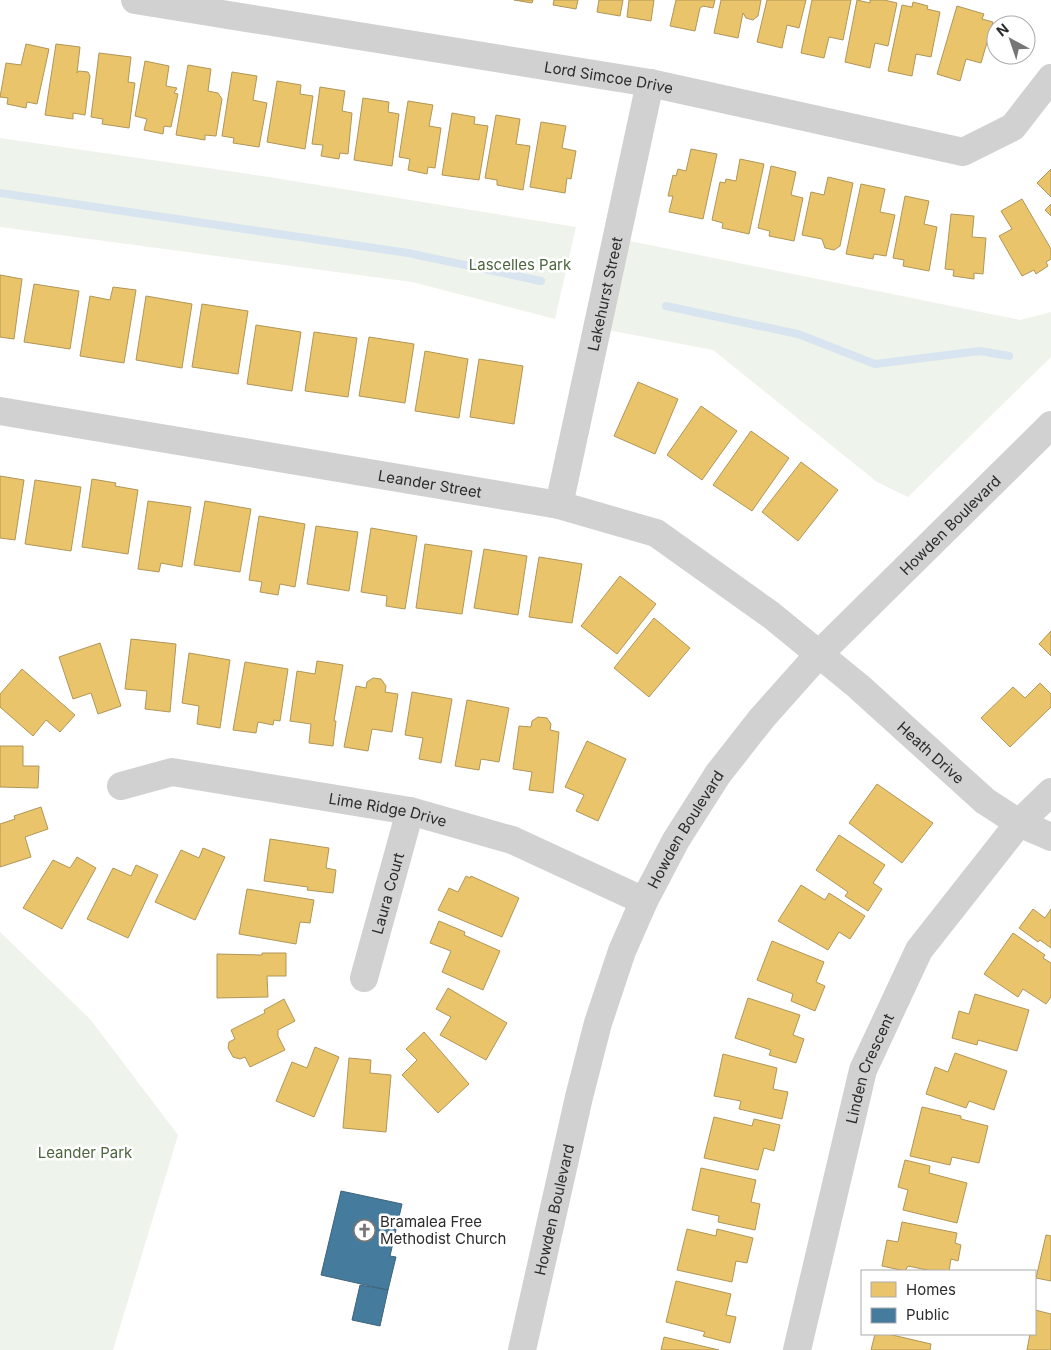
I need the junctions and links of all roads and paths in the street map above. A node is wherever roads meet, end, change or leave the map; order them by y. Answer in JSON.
{"nodes":[{"id":1,"x":135,"y":0,"type":"edge"},
{"id":2,"x":1051,"y":78,"type":"edge"},
{"id":3,"x":650,"y":83,"type":"junction"},
{"id":4,"x":0,"y":411,"type":"edge"},
{"id":5,"x":1051,"y":425,"type":"edge"},
{"id":6,"x":559,"y":505,"type":"junction"},
{"id":7,"x":820,"y":654,"type":"junction"},
{"id":8,"x":120,"y":786,"type":"dead end"},
{"id":9,"x":1051,"y":792,"type":"edge"},
{"id":10,"x":410,"y":811,"type":"junction"},
{"id":11,"x":1019,"y":823,"type":"junction"},
{"id":12,"x":1051,"y":837,"type":"edge"},
{"id":13,"x":644,"y":901,"type":"junction"},
{"id":14,"x":364,"y":978,"type":"dead end"},
{"id":15,"x":522,"y":1350,"type":"edge"},
{"id":16,"x":797,"y":1350,"type":"edge"}],
"edges":[{"from":1,"to":3,"type":"street","name":"Lord Simcoe Drive"},
{"from":2,"to":3,"type":"street","name":"Lord Simcoe Drive"},
{"from":3,"to":6,"type":"street","name":"Lakehurst Street"},
{"from":4,"to":6,"type":"street","name":"Leander Street"},
{"from":5,"to":7,"type":"street","name":"Howden Boulevard"},
{"from":6,"to":7,"type":"street","name":"Leander Street"},
{"from":7,"to":11,"type":"street","name":"Heath Drive"},
{"from":7,"to":13,"type":"street","name":"Howden Boulevard"},
{"from":8,"to":10,"type":"street","name":"Lime Ridge Drive"},
{"from":9,"to":11,"type":"street","name":"Linden Crescent"},
{"from":10,"to":13,"type":"street","name":"Lime Ridge Drive"},
{"from":10,"to":14,"type":"street","name":"Laura Court"},
{"from":11,"to":12,"type":"street","name":"Heath Drive"},
{"from":11,"to":16,"type":"street","name":"Linden Crescent"},
{"from":13,"to":15,"type":"street","name":"Howden Boulevard"}]}
